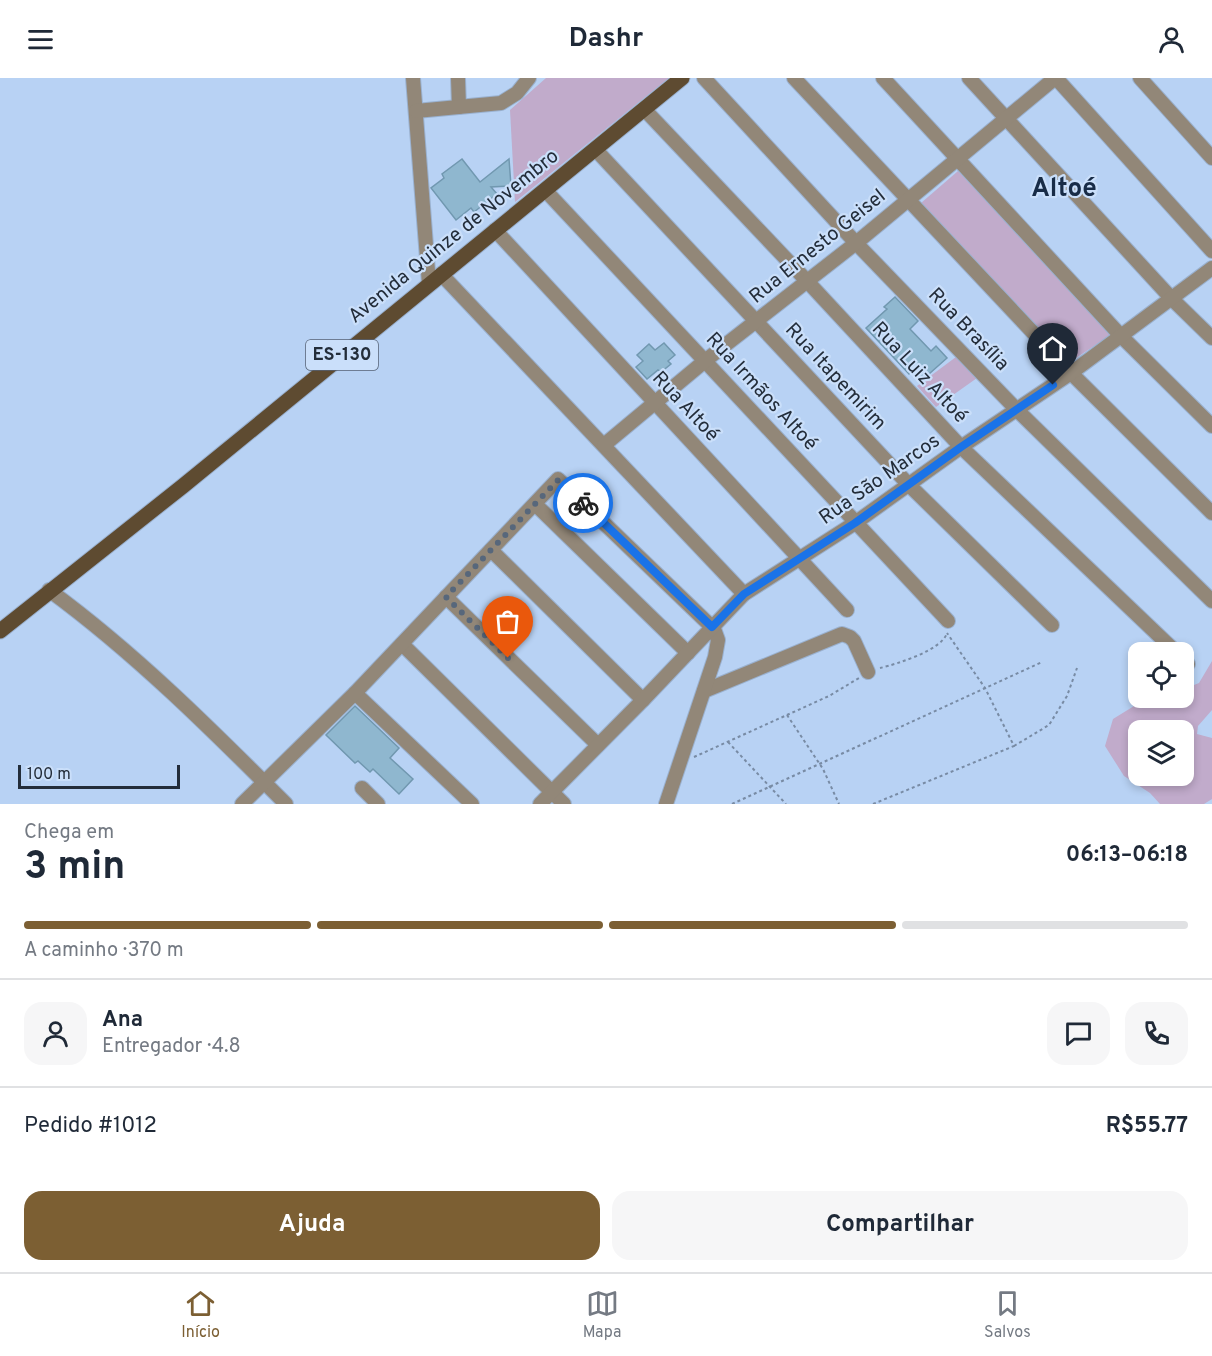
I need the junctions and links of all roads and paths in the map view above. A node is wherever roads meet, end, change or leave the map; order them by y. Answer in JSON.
{"nodes":[{"id":1,"x":413,"y":78,"type":"edge"},
{"id":2,"x":458,"y":78,"type":"edge"},
{"id":3,"x":529,"y":78,"type":"edge"},
{"id":4,"x":682,"y":78,"type":"edge"},
{"id":5,"x":704,"y":78,"type":"edge"},
{"id":6,"x":794,"y":78,"type":"edge"},
{"id":7,"x":883,"y":78,"type":"edge"},
{"id":8,"x":969,"y":78,"type":"edge"},
{"id":9,"x":1056,"y":78,"type":"edge"},
{"id":10,"x":1140,"y":78,"type":"edge"},
{"id":11,"x":459,"y":107,"type":"junction"},
{"id":12,"x":644,"y":109,"type":"junction"},
{"id":13,"x":416,"y":111,"type":"junction"},
{"id":14,"x":1006,"y":119,"type":"junction"},
{"id":15,"x":595,"y":149,"type":"junction"},
{"id":16,"x":1212,"y":158,"type":"edge"},
{"id":17,"x":957,"y":159,"type":"junction"},
{"id":18,"x":544,"y":190,"type":"junction"},
{"id":19,"x":908,"y":201,"type":"junction"},
{"id":20,"x":495,"y":230,"type":"junction"},
{"id":21,"x":856,"y":243,"type":"junction"},
{"id":22,"x":1212,"y":251,"type":"edge"},
{"id":23,"x":1212,"y":268,"type":"edge"},
{"id":24,"x":441,"y":274,"type":"junction"},
{"id":25,"x":807,"y":281,"type":"junction"},
{"id":26,"x":429,"y":284,"type":"junction"},
{"id":27,"x":1172,"y":299,"type":"junction"},
{"id":28,"x":757,"y":321,"type":"junction"},
{"id":29,"x":1121,"y":336,"type":"junction"},
{"id":30,"x":1212,"y":338,"type":"edge"},
{"id":31,"x":706,"y":360,"type":"junction"},
{"id":32,"x":1071,"y":373,"type":"junction"},
{"id":33,"x":655,"y":403,"type":"junction"},
{"id":34,"x":1016,"y":409,"type":"junction"},
{"id":35,"x":1212,"y":426,"type":"edge"},
{"id":36,"x":604,"y":445,"type":"junction"},
{"id":37,"x":961,"y":447,"type":"junction"},
{"id":38,"x":909,"y":485,"type":"junction"},
{"id":39,"x":535,"y":504,"type":"junction"},
{"id":40,"x":1212,"y":513,"type":"edge"},
{"id":41,"x":855,"y":523,"type":"junction"},
{"id":42,"x":491,"y":550,"type":"junction"},
{"id":43,"x":800,"y":559,"type":"junction"},
{"id":44,"x":50,"y":591,"type":"junction"},
{"id":45,"x":744,"y":594,"type":"junction"},
{"id":46,"x":446,"y":597,"type":"junction"},
{"id":47,"x":1212,"y":601,"type":"edge"},
{"id":48,"x":847,"y":610,"type":"dead end"},
{"id":49,"x":1052,"y":625,"type":"dead end"},
{"id":50,"x":712,"y":627,"type":"junction"},
{"id":51,"x":948,"y":627,"type":"junction"},
{"id":52,"x":0,"y":631,"type":"edge"},
{"id":53,"x":1166,"y":642,"type":"edge"},
{"id":54,"x":402,"y":644,"type":"junction"},
{"id":55,"x":688,"y":653,"type":"junction"},
{"id":56,"x":1042,"y":662,"type":"dead end"},
{"id":57,"x":1077,"y":668,"type":"dead end"},
{"id":58,"x":868,"y":672,"type":"junction"},
{"id":59,"x":985,"y":688,"type":"junction"},
{"id":60,"x":704,"y":691,"type":"junction"},
{"id":61,"x":355,"y":693,"type":"junction"},
{"id":62,"x":644,"y":700,"type":"junction"},
{"id":63,"x":787,"y":715,"type":"junction"},
{"id":64,"x":728,"y":742,"type":"junction"},
{"id":65,"x":598,"y":745,"type":"junction"},
{"id":66,"x":1014,"y":746,"type":"junction"},
{"id":67,"x":680,"y":762,"type":"junction"},
{"id":68,"x":819,"y":764,"type":"junction"},
{"id":69,"x":264,"y":782,"type":"junction"},
{"id":70,"x":769,"y":787,"type":"junction"},
{"id":71,"x":362,"y":788,"type":"dead end"},
{"id":72,"x":552,"y":792,"type":"junction"},
{"id":73,"x":242,"y":804,"type":"edge"},
{"id":74,"x":286,"y":804,"type":"edge"},
{"id":75,"x":378,"y":804,"type":"edge"},
{"id":76,"x":472,"y":804,"type":"edge"},
{"id":77,"x":540,"y":804,"type":"edge"},
{"id":78,"x":564,"y":804,"type":"edge"},
{"id":79,"x":666,"y":804,"type":"edge"},
{"id":80,"x":732,"y":804,"type":"edge"},
{"id":81,"x":786,"y":804,"type":"edge"},
{"id":82,"x":839,"y":804,"type":"edge"},
{"id":83,"x":873,"y":804,"type":"edge"}],
"edges":[{"from":1,"to":13,"type":"street"},
{"from":2,"to":11,"type":"street"},
{"from":3,"to":11,"type":"street"},
{"from":4,"to":12,"type":"main road","name":"Avenida Quinze de Novembro","number":"ES-130"},
{"from":5,"to":21,"type":"street","name":"Rua Brasília"},
{"from":6,"to":19,"type":"street"},
{"from":7,"to":17,"type":"street"},
{"from":8,"to":14,"type":"street"},
{"from":9,"to":14,"type":"street","name":"Rua Ernesto Geisel"},
{"from":9,"to":22,"type":"street"},
{"from":10,"to":16,"type":"street"},
{"from":11,"to":13,"type":"street"},
{"from":12,"to":15,"type":"main road","name":"Avenida Quinze de Novembro","number":"ES-130"},
{"from":12,"to":25,"type":"street","name":"Rua Luiz Altoé"},
{"from":13,"to":26,"type":"street"},
{"from":14,"to":17,"type":"street","name":"Rua Ernesto Geisel"},
{"from":14,"to":27,"type":"street"},
{"from":15,"to":18,"type":"main road","name":"Avenida Quinze de Novembro","number":"ES-130"},
{"from":15,"to":28,"type":"street","name":"Rua Itapemirim"},
{"from":17,"to":19,"type":"street","name":"Rua Ernesto Geisel"},
{"from":17,"to":29,"type":"street"},
{"from":18,"to":20,"type":"main road","name":"Avenida Quinze de Novembro","number":"ES-130"},
{"from":18,"to":31,"type":"street","name":"Rua Irmãos Altoé"},
{"from":19,"to":21,"type":"street","name":"Rua Ernesto Geisel"},
{"from":19,"to":32,"type":"street"},
{"from":20,"to":24,"type":"main road","name":"Avenida Quinze de Novembro","number":"ES-130"},
{"from":20,"to":33,"type":"street","name":"Rua Altoé"},
{"from":21,"to":25,"type":"street","name":"Rua Ernesto Geisel"},
{"from":21,"to":34,"type":"street","name":"Rua Brasília"},
{"from":23,"to":27,"type":"street","name":"Rua São Marcos"},
{"from":24,"to":26,"type":"main road","name":"Avenida Quinze de Novembro","number":"ES-130"},
{"from":24,"to":36,"type":"street"},
{"from":25,"to":28,"type":"street","name":"Rua Ernesto Geisel"},
{"from":25,"to":37,"type":"street","name":"Rua Luiz Altoé"},
{"from":26,"to":44,"type":"main road","name":"Avenida Quinze de Novembro","number":"ES-130"},
{"from":27,"to":29,"type":"street","name":"Rua São Marcos"},
{"from":27,"to":30,"type":"street"},
{"from":28,"to":31,"type":"street","name":"Rua Ernesto Geisel"},
{"from":28,"to":38,"type":"street","name":"Rua Itapemirim"},
{"from":29,"to":32,"type":"street","name":"Rua São Marcos"},
{"from":29,"to":35,"type":"street"},
{"from":31,"to":33,"type":"street","name":"Rua Ernesto Geisel"},
{"from":31,"to":41,"type":"street","name":"Rua Irmãos Altoé"},
{"from":32,"to":34,"type":"street","name":"Rua São Marcos"},
{"from":32,"to":40,"type":"street"},
{"from":33,"to":36,"type":"street","name":"Rua Ernesto Geisel"},
{"from":33,"to":43,"type":"street","name":"Rua Altoé"},
{"from":34,"to":37,"type":"street","name":"Rua São Marcos"},
{"from":34,"to":47,"type":"street","name":"Rua Brasília"},
{"from":36,"to":45,"type":"street"},
{"from":37,"to":38,"type":"street","name":"Rua São Marcos"},
{"from":37,"to":53,"type":"street","name":"Rua Luiz Altoé"},
{"from":38,"to":41,"type":"street","name":"Rua São Marcos"},
{"from":38,"to":49,"type":"street","name":"Rua Itapemirim"},
{"from":39,"to":42,"type":"street"},
{"from":39,"to":50,"type":"street"},
{"from":39,"to":55,"type":"street"},
{"from":41,"to":43,"type":"street","name":"Rua São Marcos"},
{"from":41,"to":51,"type":"street","name":"Rua Irmãos Altoé"},
{"from":42,"to":46,"type":"street"},
{"from":42,"to":62,"type":"street"},
{"from":43,"to":45,"type":"street","name":"Rua São Marcos"},
{"from":43,"to":48,"type":"street","name":"Rua Altoé"},
{"from":44,"to":52,"type":"main road","name":"Avenida Quinze de Novembro","number":"ES-130"},
{"from":44,"to":69,"type":"street"},
{"from":45,"to":50,"type":"street","name":"Rua São Marcos"},
{"from":46,"to":54,"type":"street"},
{"from":46,"to":65,"type":"street"},
{"from":50,"to":55,"type":"street","name":"Rua São Marcos"},
{"from":50,"to":60,"type":"street"},
{"from":51,"to":58,"type":"path"},
{"from":51,"to":59,"type":"path"},
{"from":54,"to":61,"type":"street"},
{"from":54,"to":72,"type":"street"},
{"from":55,"to":62,"type":"street","name":"Rua São Marcos"},
{"from":56,"to":59,"type":"path"},
{"from":57,"to":66,"type":"path"},
{"from":58,"to":60,"type":"street"},
{"from":58,"to":63,"type":"path"},
{"from":59,"to":66,"type":"path"},
{"from":59,"to":68,"type":"path"},
{"from":60,"to":67,"type":"street"},
{"from":61,"to":69,"type":"street"},
{"from":61,"to":76,"type":"street"},
{"from":62,"to":65,"type":"street","name":"Rua São Marcos"},
{"from":63,"to":64,"type":"path"},
{"from":63,"to":68,"type":"path"},
{"from":64,"to":67,"type":"path"},
{"from":64,"to":70,"type":"path"},
{"from":65,"to":72,"type":"street","name":"Rua São Marcos"},
{"from":66,"to":83,"type":"path"},
{"from":67,"to":79,"type":"street"},
{"from":68,"to":70,"type":"path"},
{"from":68,"to":82,"type":"path"},
{"from":69,"to":73,"type":"street"},
{"from":69,"to":74,"type":"street"},
{"from":70,"to":80,"type":"path"},
{"from":70,"to":81,"type":"path"},
{"from":71,"to":75,"type":"street"},
{"from":72,"to":77,"type":"street","name":"Rua São Marcos"},
{"from":72,"to":78,"type":"street"}]}
